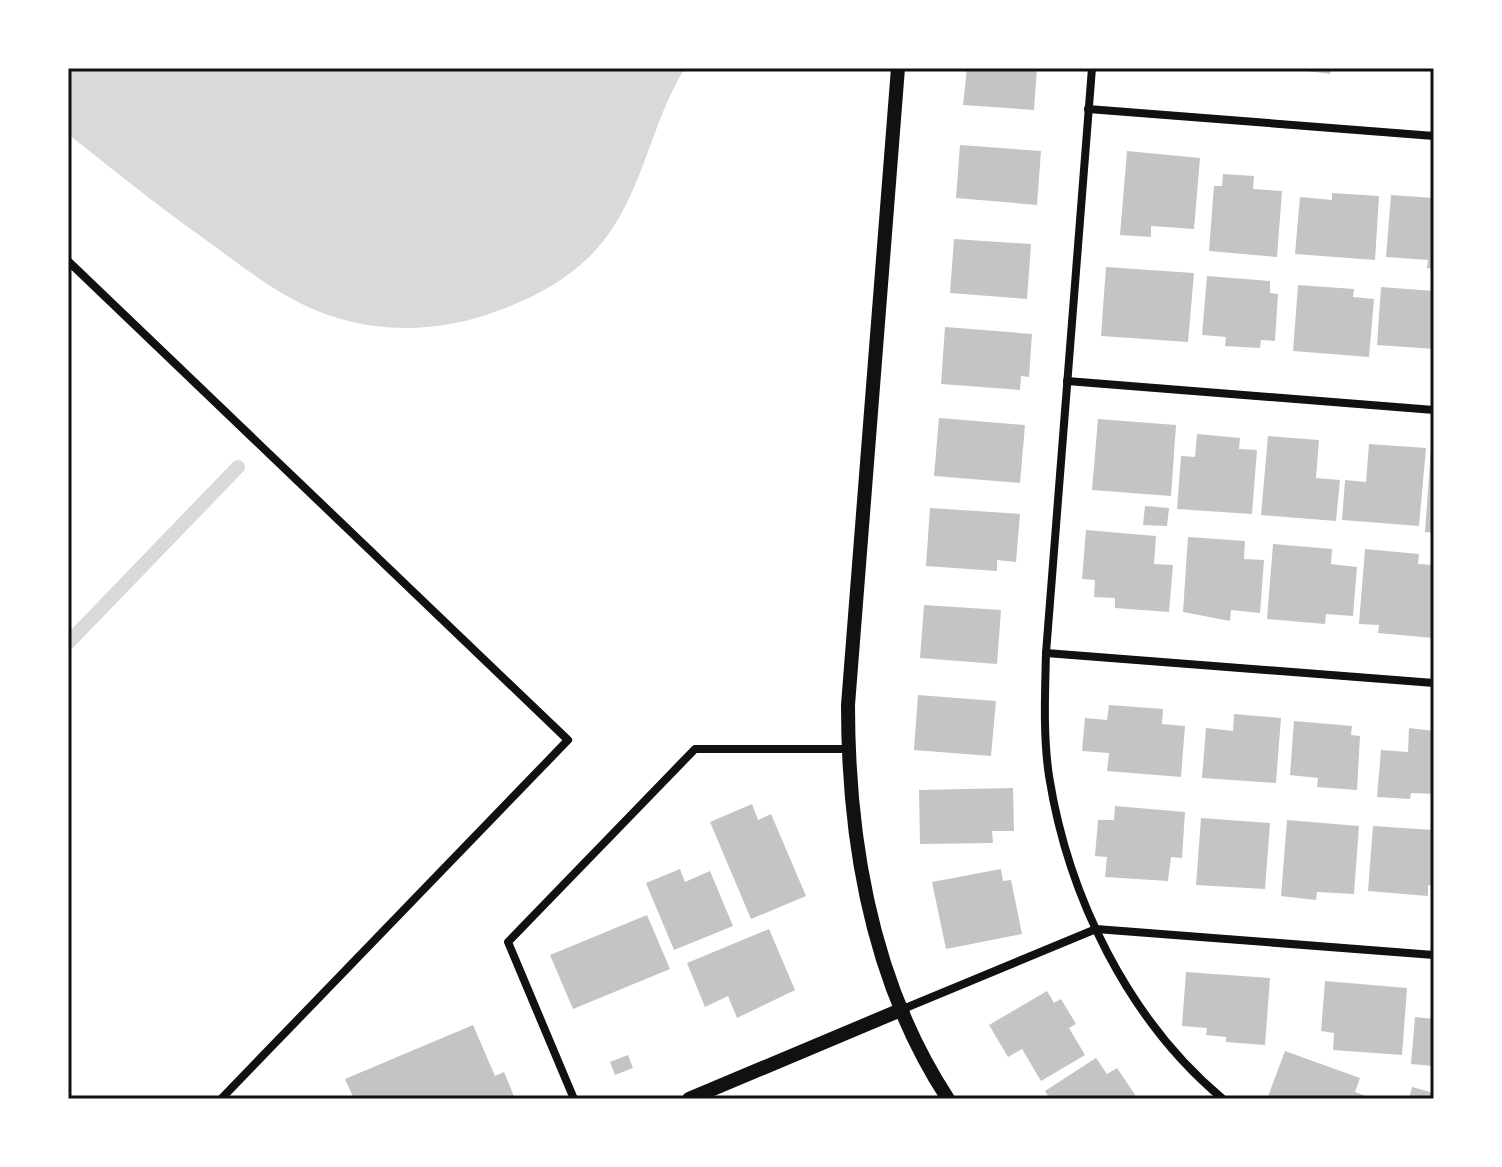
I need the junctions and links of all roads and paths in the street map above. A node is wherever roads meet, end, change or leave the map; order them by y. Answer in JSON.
{"nodes":[{"id":1,"x":898,"y":68,"type":"edge"},
{"id":2,"x":1092,"y":68,"type":"edge"},
{"id":3,"x":1088,"y":109,"type":"junction"},
{"id":4,"x":1434,"y":136,"type":"edge"},
{"id":5,"x":68,"y":261,"type":"edge"},
{"id":6,"x":1067,"y":381,"type":"junction"},
{"id":7,"x":1434,"y":410,"type":"edge"},
{"id":8,"x":1046,"y":653,"type":"junction"},
{"id":9,"x":1434,"y":683,"type":"edge"},
{"id":10,"x":848,"y":749,"type":"junction"},
{"id":11,"x":1096,"y":929,"type":"junction"},
{"id":12,"x":1434,"y":955,"type":"edge"},
{"id":13,"x":903,"y":1009,"type":"junction"},
{"id":14,"x":221,"y":1099,"type":"edge"},
{"id":15,"x":574,"y":1099,"type":"edge"},
{"id":16,"x":689,"y":1099,"type":"edge"},
{"id":17,"x":948,"y":1099,"type":"edge"},
{"id":18,"x":1223,"y":1099,"type":"edge"}],
"edges":[{"from":1,"to":10,"type":"street"},
{"from":2,"to":3,"type":"street"},
{"from":3,"to":4,"type":"street"},
{"from":3,"to":6,"type":"street"},
{"from":5,"to":14,"type":"street"},
{"from":6,"to":7,"type":"street"},
{"from":6,"to":8,"type":"street"},
{"from":8,"to":9,"type":"street"},
{"from":8,"to":11,"type":"street"},
{"from":10,"to":13,"type":"street"},
{"from":10,"to":15,"type":"street"},
{"from":11,"to":12,"type":"street"},
{"from":11,"to":13,"type":"street"},
{"from":11,"to":18,"type":"street"},
{"from":13,"to":16,"type":"street"},
{"from":13,"to":17,"type":"street"}]}
